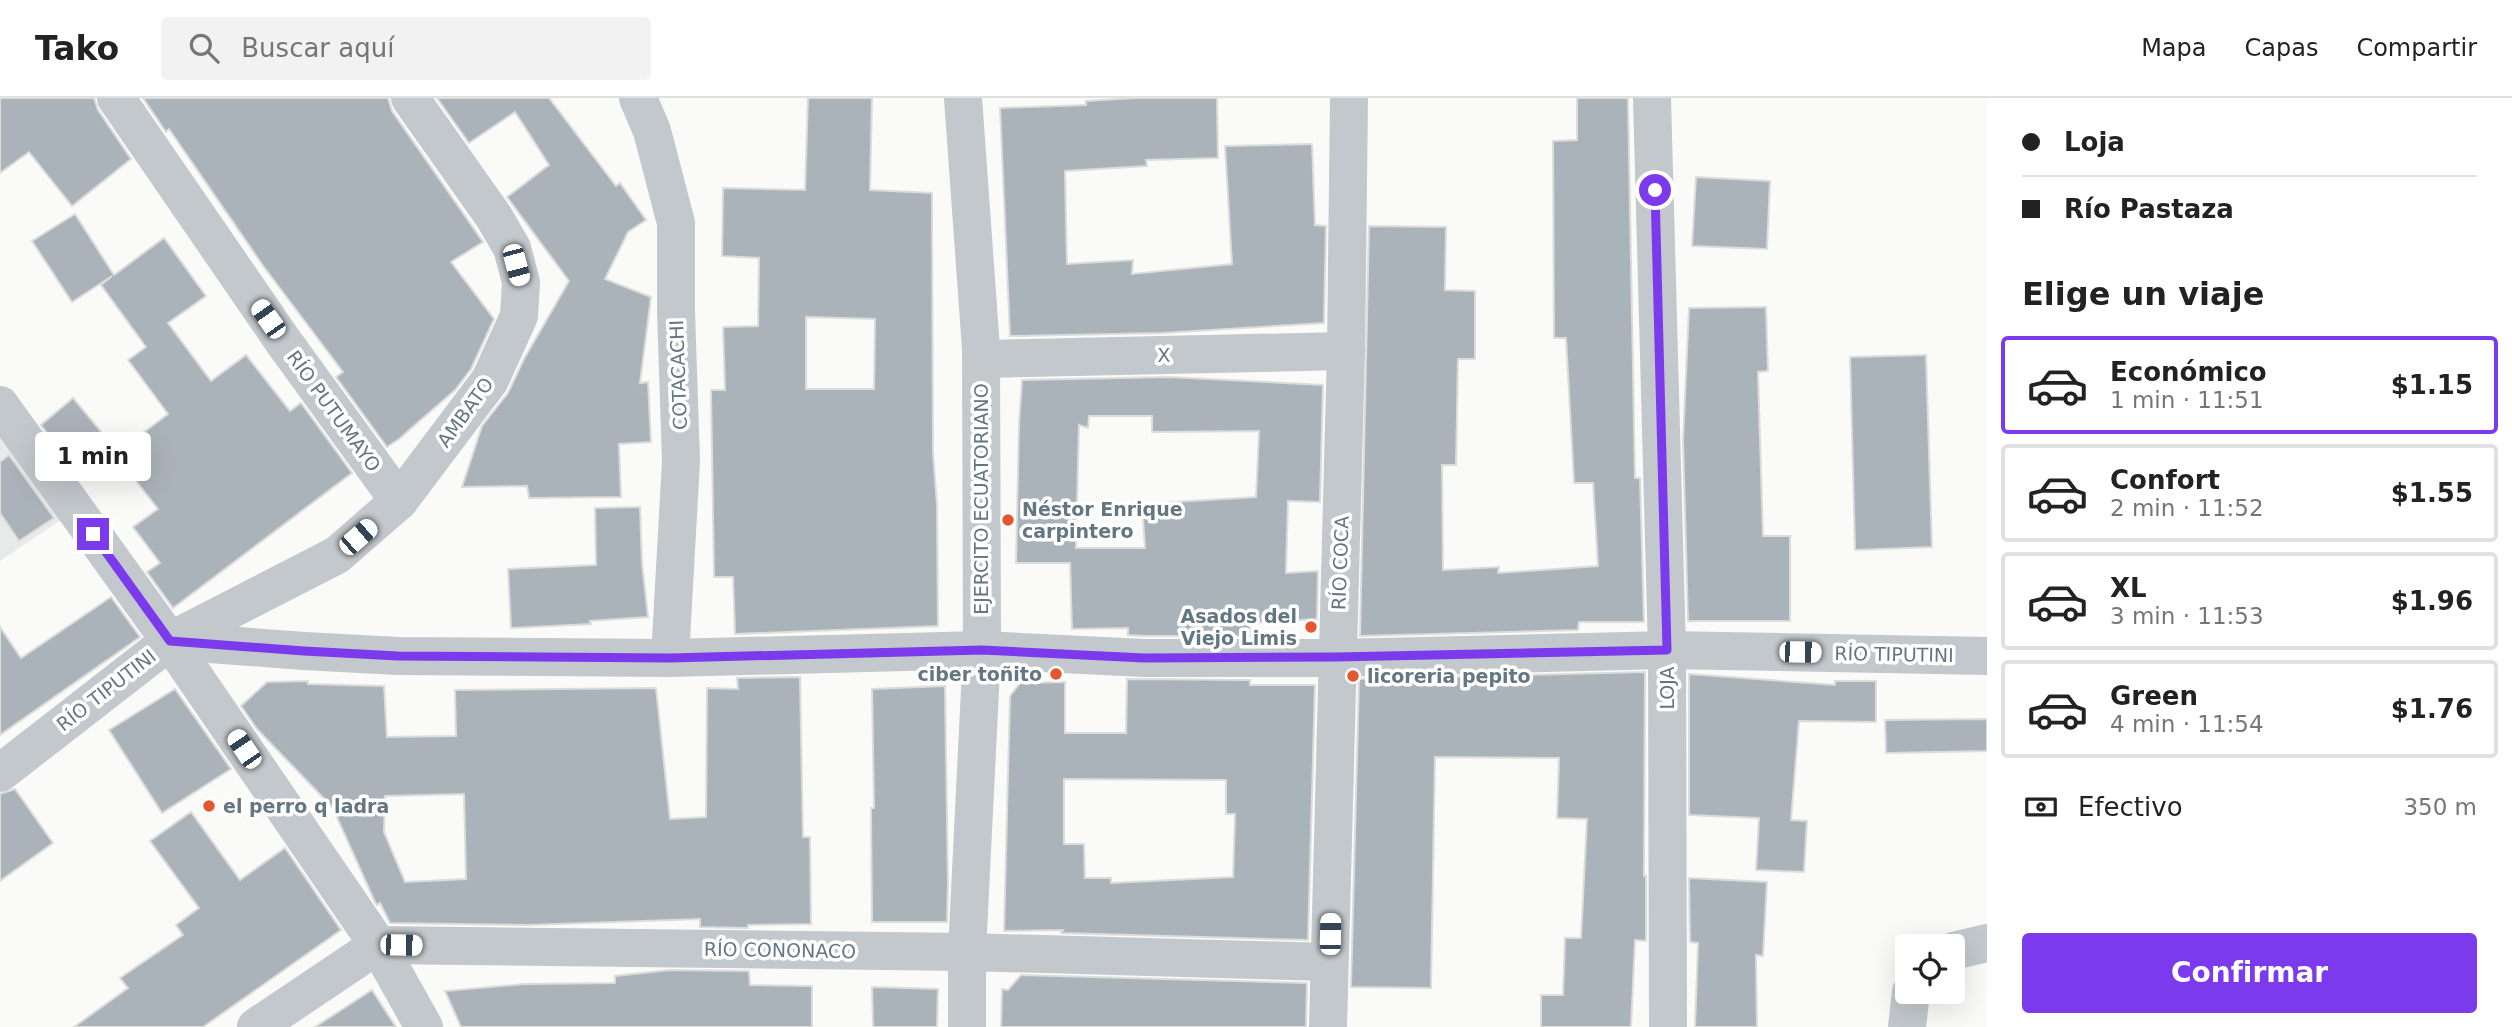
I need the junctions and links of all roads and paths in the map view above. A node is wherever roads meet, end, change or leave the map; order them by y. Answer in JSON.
{"nodes":[{"id":1,"x":116,"y":98,"type":"edge"},
{"id":2,"x":410,"y":98,"type":"edge"},
{"id":3,"x":638,"y":98,"type":"edge"},
{"id":4,"x":963,"y":98,"type":"edge"},
{"id":5,"x":1349,"y":98,"type":"edge"},
{"id":6,"x":1651,"y":98,"type":"edge"},
{"id":7,"x":1346,"y":351,"type":"junction"},
{"id":8,"x":981,"y":359,"type":"junction"},
{"id":9,"x":0,"y":405,"type":"edge"},
{"id":10,"x":399,"y":501,"type":"junction"},
{"id":11,"x":170,"y":641,"type":"junction"},
{"id":12,"x":982,"y":650,"type":"junction"},
{"id":13,"x":1667,"y":650,"type":"junction"},
{"id":14,"x":1987,"y":656,"type":"edge"},
{"id":15,"x":1337,"y":657,"type":"junction"},
{"id":16,"x":670,"y":658,"type":"junction"},
{"id":17,"x":0,"y":773,"type":"edge"},
{"id":18,"x":1987,"y":943,"type":"edge"},
{"id":19,"x":378,"y":945,"type":"junction"},
{"id":20,"x":1965,"y":948,"type":"edge"},
{"id":21,"x":967,"y":952,"type":"junction"},
{"id":22,"x":1329,"y":962,"type":"junction"},
{"id":23,"x":1910,"y":1004,"type":"edge"},
{"id":24,"x":256,"y":1027,"type":"edge"},
{"id":25,"x":424,"y":1027,"type":"edge"},
{"id":26,"x":967,"y":1027,"type":"edge"},
{"id":27,"x":1328,"y":1027,"type":"edge"},
{"id":28,"x":1668,"y":1027,"type":"edge"},
{"id":29,"x":1907,"y":1027,"type":"edge"}],
"edges":[{"from":1,"to":10,"type":"street","name":"RÍO PUTUMAYO"},
{"from":2,"to":10,"type":"street","name":"AMBATO"},
{"from":3,"to":16,"type":"street","name":"COTACACHI"},
{"from":4,"to":8,"type":"street","name":"EJERCITO ECUATORIANO"},
{"from":5,"to":7,"type":"street","name":"RÍO COCA"},
{"from":6,"to":13,"type":"street","name":"LOJA"},
{"from":7,"to":8,"type":"street","name":"X"},
{"from":7,"to":15,"type":"street","name":"RÍO COCA"},
{"from":8,"to":12,"type":"street","name":"EJERCITO ECUATORIANO"},
{"from":9,"to":11,"type":"street"},
{"from":10,"to":11,"type":"street"},
{"from":11,"to":16,"type":"street","name":"RÍO TIPUTINI"},
{"from":11,"to":17,"type":"street","name":"RÍO TIPUTINI"},
{"from":11,"to":19,"type":"street"},
{"from":12,"to":15,"type":"street","name":"RÍO TIPUTINI"},
{"from":12,"to":16,"type":"street","name":"RÍO TIPUTINI"},
{"from":12,"to":21,"type":"street","name":"EJERCITO ECUATORIANO"},
{"from":13,"to":14,"type":"street","name":"RÍO TIPUTINI"},
{"from":13,"to":15,"type":"street","name":"RÍO TIPUTINI"},
{"from":13,"to":28,"type":"street","name":"LOJA"},
{"from":15,"to":22,"type":"street","name":"RÍO COCA"},
{"from":18,"to":20,"type":"street"},
{"from":19,"to":21,"type":"street","name":"RÍO CONONACO"},
{"from":19,"to":24,"type":"street"},
{"from":19,"to":25,"type":"street"},
{"from":21,"to":22,"type":"street","name":"RÍO CONONACO"},
{"from":21,"to":26,"type":"street","name":"EJERCITO ECUATORIANO"},
{"from":22,"to":27,"type":"street","name":"RÍO COCA"},
{"from":23,"to":29,"type":"street"}]}
